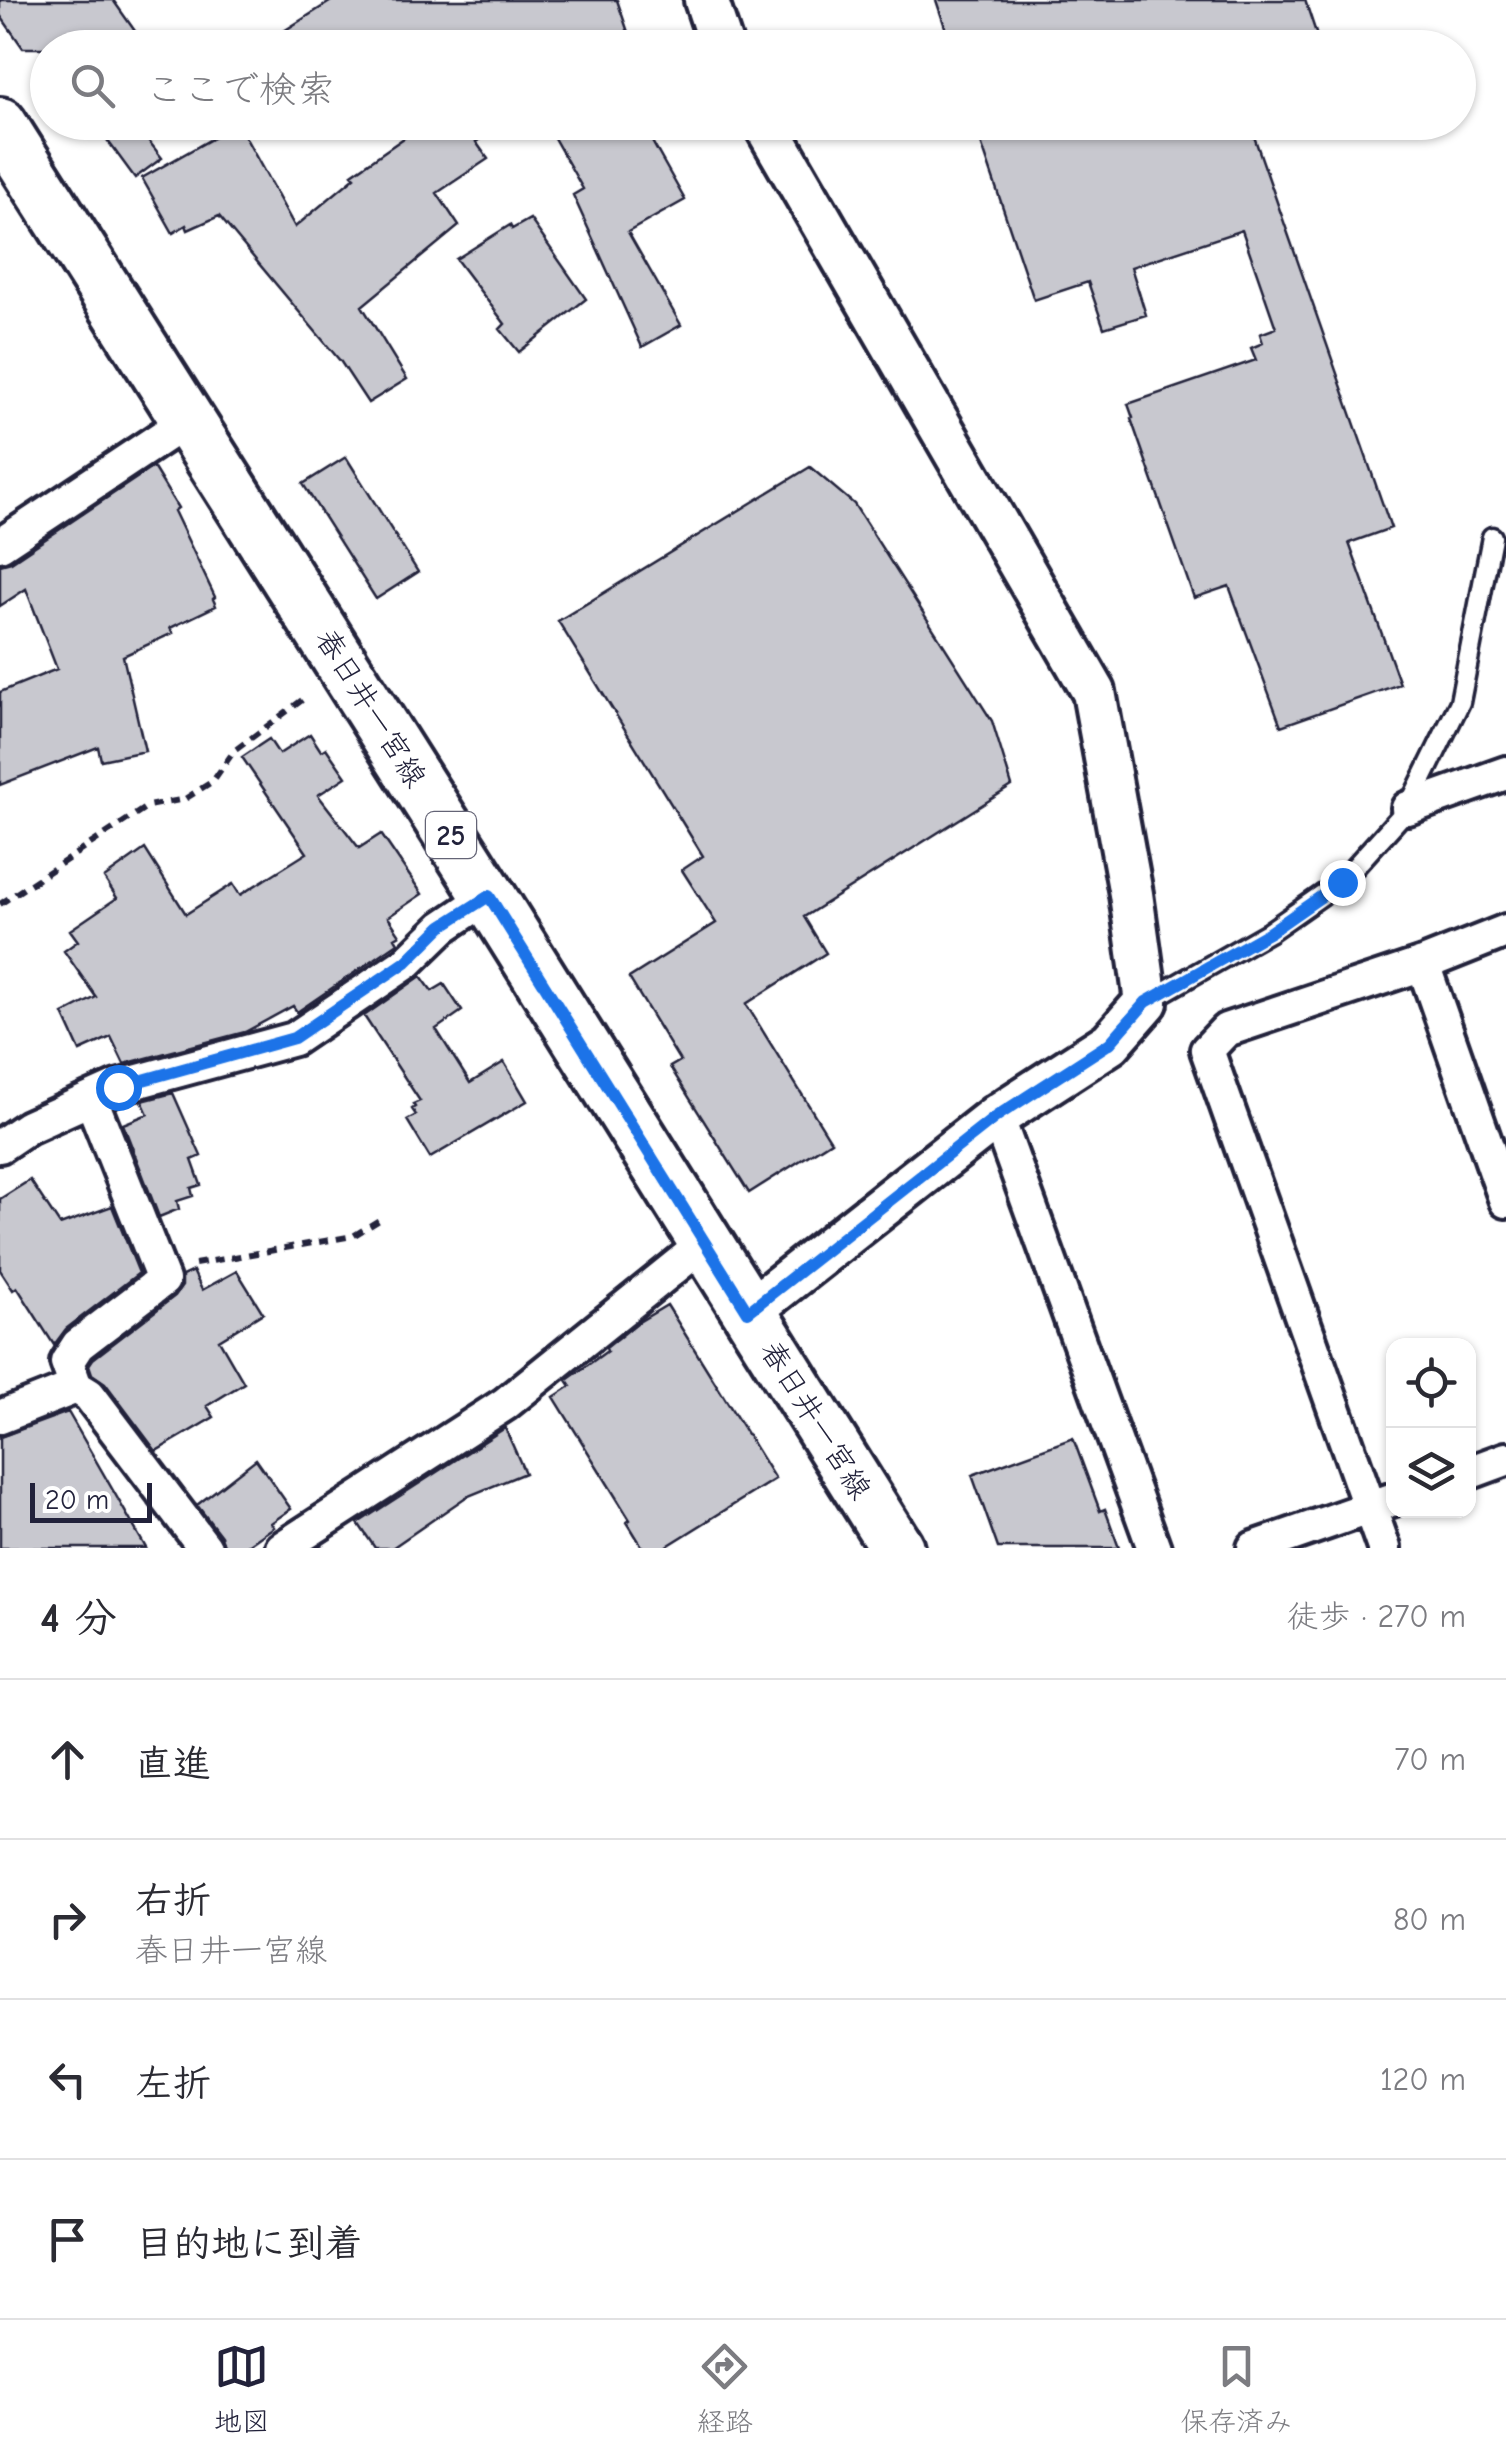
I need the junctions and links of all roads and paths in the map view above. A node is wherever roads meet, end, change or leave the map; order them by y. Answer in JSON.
{"nodes":[{"id":1,"x":706,"y":0,"type":"edge"},
{"id":2,"x":716,"y":30,"type":"edge"},
{"id":3,"x":0,"y":126,"type":"edge"},
{"id":4,"x":774,"y":140,"type":"edge"},
{"id":5,"x":188,"y":420,"type":"junction"},
{"id":6,"x":1492,"y":537,"type":"dead end"},
{"id":7,"x":0,"y":545,"type":"edge"},
{"id":8,"x":306,"y":697,"type":"dead end"},
{"id":9,"x":1506,"y":772,"type":"edge"},
{"id":10,"x":1408,"y":808,"type":"junction"},
{"id":11,"x":489,"y":896,"type":"junction"},
{"id":12,"x":0,"y":904,"type":"edge"},
{"id":13,"x":1506,"y":931,"type":"edge"},
{"id":14,"x":1423,"y":964,"type":"junction"},
{"id":15,"x":1146,"y":1002,"type":"junction"},
{"id":16,"x":91,"y":1098,"type":"junction"},
{"id":17,"x":997,"y":1116,"type":"junction"},
{"id":18,"x":0,"y":1146,"type":"edge"},
{"id":19,"x":1506,"y":1201,"type":"edge"},
{"id":20,"x":382,"y":1220,"type":"dead end"},
{"id":21,"x":706,"y":1242,"type":"junction"},
{"id":22,"x":162,"y":1280,"type":"junction"},
{"id":23,"x":748,"y":1312,"type":"junction"},
{"id":24,"x":76,"y":1388,"type":"junction"},
{"id":25,"x":0,"y":1417,"type":"edge"},
{"id":26,"x":1506,"y":1460,"type":"edge"},
{"id":27,"x":1476,"y":1469,"type":"edge"},
{"id":28,"x":1381,"y":1503,"type":"edge"},
{"id":29,"x":288,"y":1546,"type":"edge"},
{"id":30,"x":205,"y":1548,"type":"edge"},
{"id":31,"x":896,"y":1548,"type":"edge"},
{"id":32,"x":1154,"y":1548,"type":"edge"},
{"id":33,"x":1254,"y":1548,"type":"edge"},
{"id":34,"x":1384,"y":1548,"type":"edge"}],
"edges":[{"from":1,"to":2,"type":"street"},
{"from":3,"to":5,"type":"main road","name":"春日井一宮線","number":"25"},
{"from":4,"to":15,"type":"street"},
{"from":5,"to":7,"type":"street"},
{"from":5,"to":11,"type":"main road","name":"春日井一宮線","number":"25"},
{"from":6,"to":10,"type":"lane"},
{"from":8,"to":12,"type":"path"},
{"from":9,"to":10,"type":"street"},
{"from":10,"to":15,"type":"lane"},
{"from":11,"to":16,"type":"street"},
{"from":11,"to":21,"type":"main road","name":"春日井一宮線","number":"25"},
{"from":13,"to":14,"type":"street"},
{"from":14,"to":19,"type":"street"},
{"from":14,"to":28,"type":"street"},
{"from":15,"to":17,"type":"street"},
{"from":16,"to":18,"type":"street"},
{"from":16,"to":22,"type":"street"},
{"from":17,"to":23,"type":"street"},
{"from":17,"to":32,"type":"street"},
{"from":20,"to":22,"type":"path"},
{"from":21,"to":23,"type":"main road","name":"春日井一宮線","number":"25"},
{"from":21,"to":29,"type":"street"},
{"from":22,"to":24,"type":"street"},
{"from":23,"to":31,"type":"main road","name":"春日井一宮線","number":"25"},
{"from":24,"to":25,"type":"street"},
{"from":24,"to":30,"type":"street"},
{"from":26,"to":27,"type":"street"},
{"from":28,"to":33,"type":"street"},
{"from":28,"to":34,"type":"street"}]}
